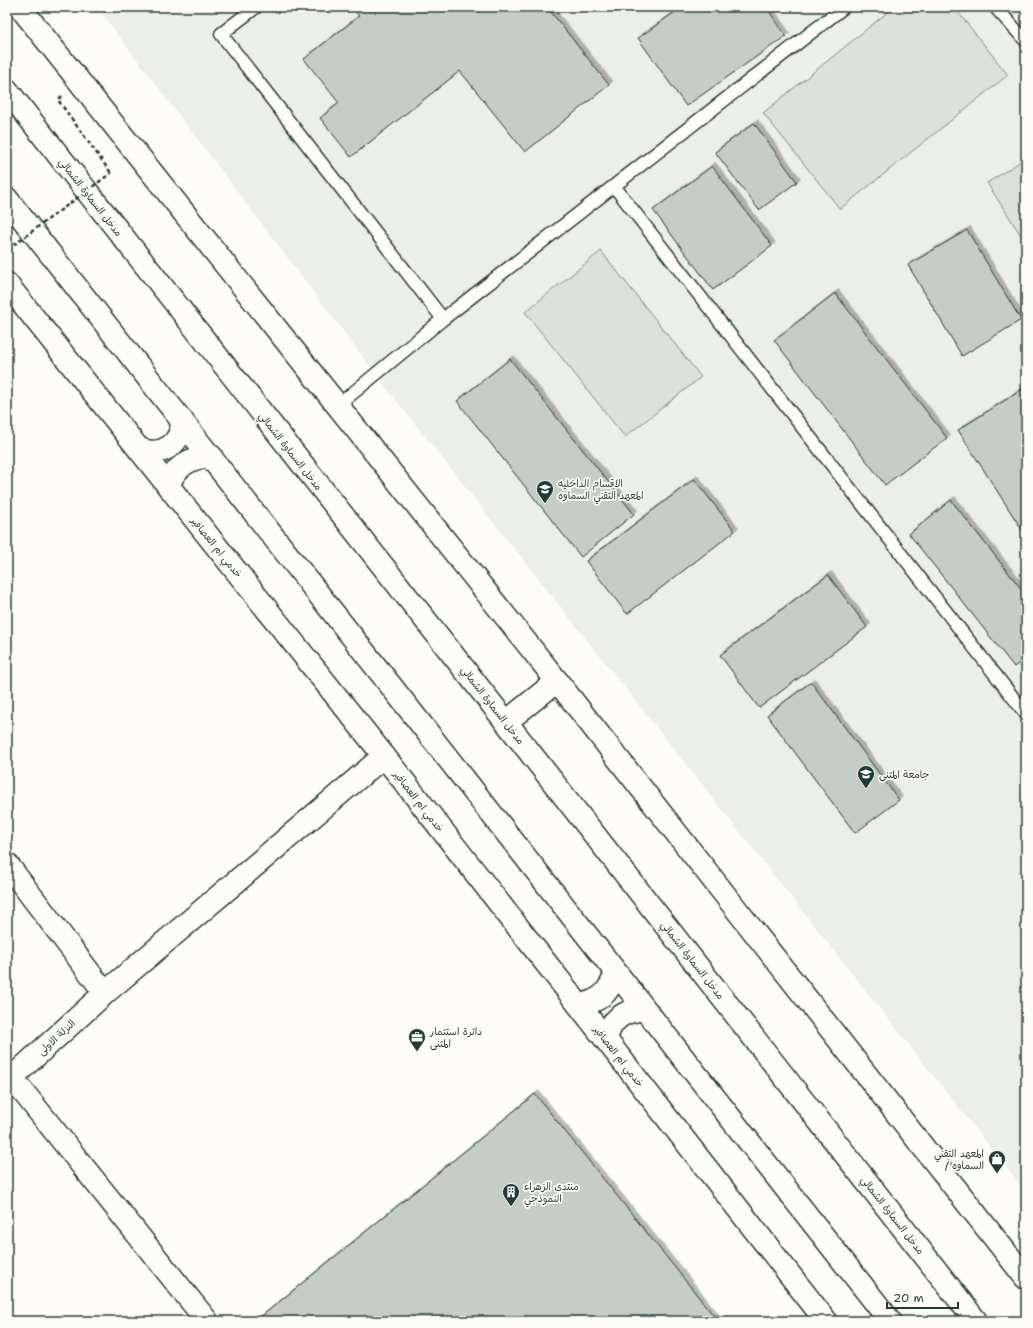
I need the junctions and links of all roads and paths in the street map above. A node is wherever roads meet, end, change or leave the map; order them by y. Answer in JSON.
{"nodes":[{"id":1,"x":20,"y":7,"type":"edge"},
{"id":2,"x":256,"y":7,"type":"edge"},
{"id":3,"x":844,"y":7,"type":"edge"},
{"id":4,"x":995,"y":7,"type":"edge"},
{"id":5,"x":1026,"y":41,"type":"edge"},
{"id":6,"x":7,"y":90,"type":"edge"},
{"id":7,"x":75,"y":123,"type":"dead end"},
{"id":8,"x":614,"y":186,"type":"junction"},
{"id":9,"x":7,"y":199,"type":"edge"},
{"id":10,"x":7,"y":248,"type":"edge"},
{"id":11,"x":7,"y":284,"type":"edge"},
{"id":12,"x":443,"y":319,"type":"junction"},
{"id":13,"x":337,"y":406,"type":"junction"},
{"id":14,"x":182,"y":420,"type":"junction"},
{"id":15,"x":211,"y":456,"type":"junction"},
{"id":16,"x":157,"y":466,"type":"junction"},
{"id":17,"x":557,"y":682,"type":"junction"},
{"id":18,"x":1026,"y":714,"type":"edge"},
{"id":19,"x":506,"y":722,"type":"junction"},
{"id":20,"x":384,"y":756,"type":"junction"},
{"id":21,"x":7,"y":864,"type":"edge"},
{"id":22,"x":616,"y":973,"type":"junction"},
{"id":23,"x":105,"y":992,"type":"junction"},
{"id":24,"x":644,"y":1010,"type":"junction"},
{"id":25,"x":596,"y":1019,"type":"junction"},
{"id":26,"x":10,"y":1080,"type":"edge"},
{"id":27,"x":1026,"y":1278,"type":"edge"},
{"id":28,"x":206,"y":1321,"type":"edge"},
{"id":29,"x":826,"y":1321,"type":"edge"},
{"id":30,"x":890,"y":1321,"type":"edge"},
{"id":31,"x":976,"y":1321,"type":"edge"}],
"edges":[{"from":1,"to":13,"type":"main road"},
{"from":2,"to":12,"type":"lane"},
{"from":3,"to":8,"type":"lane"},
{"from":4,"to":5,"type":"lane"},
{"from":6,"to":19,"type":"main road","name":"مدخل السماوة الشمالي"},
{"from":7,"to":10,"type":"path","bridge":true},
{"from":8,"to":12,"type":"lane"},
{"from":8,"to":18,"type":"lane"},
{"from":9,"to":14,"type":"main road"},
{"from":11,"to":16,"type":"main road","name":"خدمي ام العصافير"},
{"from":12,"to":13,"type":"lane"},
{"from":13,"to":17,"type":"main road"},
{"from":14,"to":15,"type":"main road"},
{"from":14,"to":16,"type":"main road"},
{"from":15,"to":16,"type":"main road"},
{"from":15,"to":22,"type":"main road"},
{"from":16,"to":20,"type":"main road","name":"خدمي ام العصافير"},
{"from":17,"to":19,"type":"main road"},
{"from":17,"to":27,"type":"main road"},
{"from":19,"to":31,"type":"main road","name":"مدخل السماوة الشمالي"},
{"from":20,"to":23,"type":"main road","name":"النزلة الاولى"},
{"from":20,"to":25,"type":"main road","name":"خدمي ام العصافير"},
{"from":21,"to":23,"type":"main road"},
{"from":22,"to":24,"type":"main road"},
{"from":22,"to":25,"type":"main road"},
{"from":23,"to":26,"type":"main road","name":"النزلة الاولى"},
{"from":24,"to":25,"type":"main road"},
{"from":24,"to":30,"type":"main road"},
{"from":25,"to":29,"type":"main road","name":"خدمي ام العصافير"},
{"from":26,"to":28,"type":"main road"}]}
